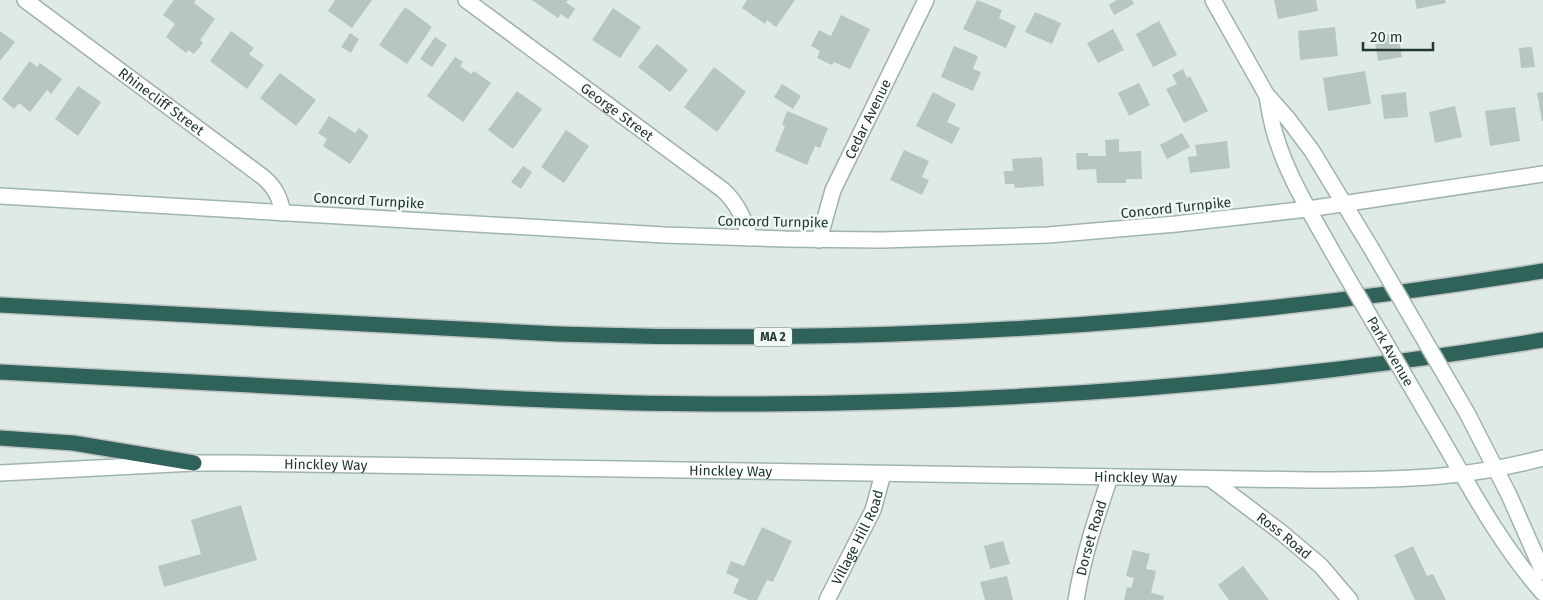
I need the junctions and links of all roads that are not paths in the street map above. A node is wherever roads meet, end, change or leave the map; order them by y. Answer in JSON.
{"nodes":[{"id":1,"x":25,"y":0,"type":"edge"},
{"id":2,"x":466,"y":0,"type":"edge"},
{"id":3,"x":1212,"y":0,"type":"edge"},
{"id":4,"x":922,"y":2,"type":"edge"},
{"id":5,"x":1266,"y":94,"type":"junction"},
{"id":6,"x":1543,"y":174,"type":"edge"},
{"id":7,"x":0,"y":196,"type":"edge"},
{"id":8,"x":1345,"y":204,"type":"junction"},
{"id":9,"x":1308,"y":209,"type":"junction"},
{"id":10,"x":283,"y":213,"type":"junction"},
{"id":11,"x":750,"y":238,"type":"junction"},
{"id":12,"x":819,"y":240,"type":"junction"},
{"id":13,"x":1543,"y":271,"type":"edge"},
{"id":14,"x":0,"y":305,"type":"edge"},
{"id":15,"x":1543,"y":340,"type":"edge"},
{"id":16,"x":0,"y":372,"type":"edge"},
{"id":17,"x":0,"y":438,"type":"edge"},
{"id":18,"x":1543,"y":458,"type":"edge"},
{"id":19,"x":194,"y":464,"type":"junction"},
{"id":20,"x":1496,"y":468,"type":"junction"},
{"id":21,"x":0,"y":473,"type":"edge"},
{"id":22,"x":883,"y":474,"type":"junction"},
{"id":23,"x":1462,"y":474,"type":"junction"},
{"id":24,"x":1110,"y":477,"type":"junction"},
{"id":25,"x":1212,"y":480,"type":"junction"},
{"id":26,"x":1543,"y":572,"type":"edge"},
{"id":27,"x":1543,"y":593,"type":"edge"},
{"id":28,"x":827,"y":600,"type":"edge"},
{"id":29,"x":1076,"y":600,"type":"edge"},
{"id":30,"x":1350,"y":600,"type":"edge"}],
"edges":[{"from":1,"to":10,"type":"main road","name":"Rhinecliff Street"},
{"from":2,"to":11,"type":"main road","name":"George Street"},
{"from":3,"to":5,"type":"main road","name":"Park Avenue"},
{"from":4,"to":12,"type":"main road","name":"Cedar Avenue"},
{"from":5,"to":8,"type":"main road","name":"Park Avenue"},
{"from":5,"to":9,"type":"main road","name":"Park Avenue"},
{"from":6,"to":8,"type":"main road","name":"Concord Turnpike"},
{"from":7,"to":10,"type":"main road","name":"Concord Turnpike"},
{"from":8,"to":9,"type":"main road","name":"Concord Turnpike"},
{"from":8,"to":20,"type":"main road","name":"Park Avenue","bridge":true},
{"from":9,"to":12,"type":"main road","name":"Concord Turnpike"},
{"from":9,"to":23,"type":"main road","name":"Park Avenue","bridge":true},
{"from":10,"to":11,"type":"main road","name":"Concord Turnpike"},
{"from":11,"to":12,"type":"main road","name":"Concord Turnpike"},
{"from":13,"to":14,"type":"highway","number":"MA 2"},
{"from":15,"to":16,"type":"highway"},
{"from":17,"to":19,"type":"highway"},
{"from":18,"to":20,"type":"main road"},
{"from":19,"to":21,"type":"main road","name":"Hinckley Way"},
{"from":19,"to":22,"type":"main road","name":"Hinckley Way"},
{"from":20,"to":23,"type":"main road","name":"Hinckley Way"},
{"from":20,"to":26,"type":"main road","name":"Park Avenue"},
{"from":22,"to":24,"type":"main road","name":"Hinckley Way"},
{"from":22,"to":28,"type":"main road","name":"Village Hill Road"},
{"from":23,"to":25,"type":"main road","name":"Hinckley Way"},
{"from":23,"to":27,"type":"main road","name":"Park Avenue"},
{"from":24,"to":25,"type":"main road","name":"Hinckley Way"},
{"from":24,"to":29,"type":"main road","name":"Dorset Road"},
{"from":25,"to":30,"type":"main road","name":"Ross Road"}]}
